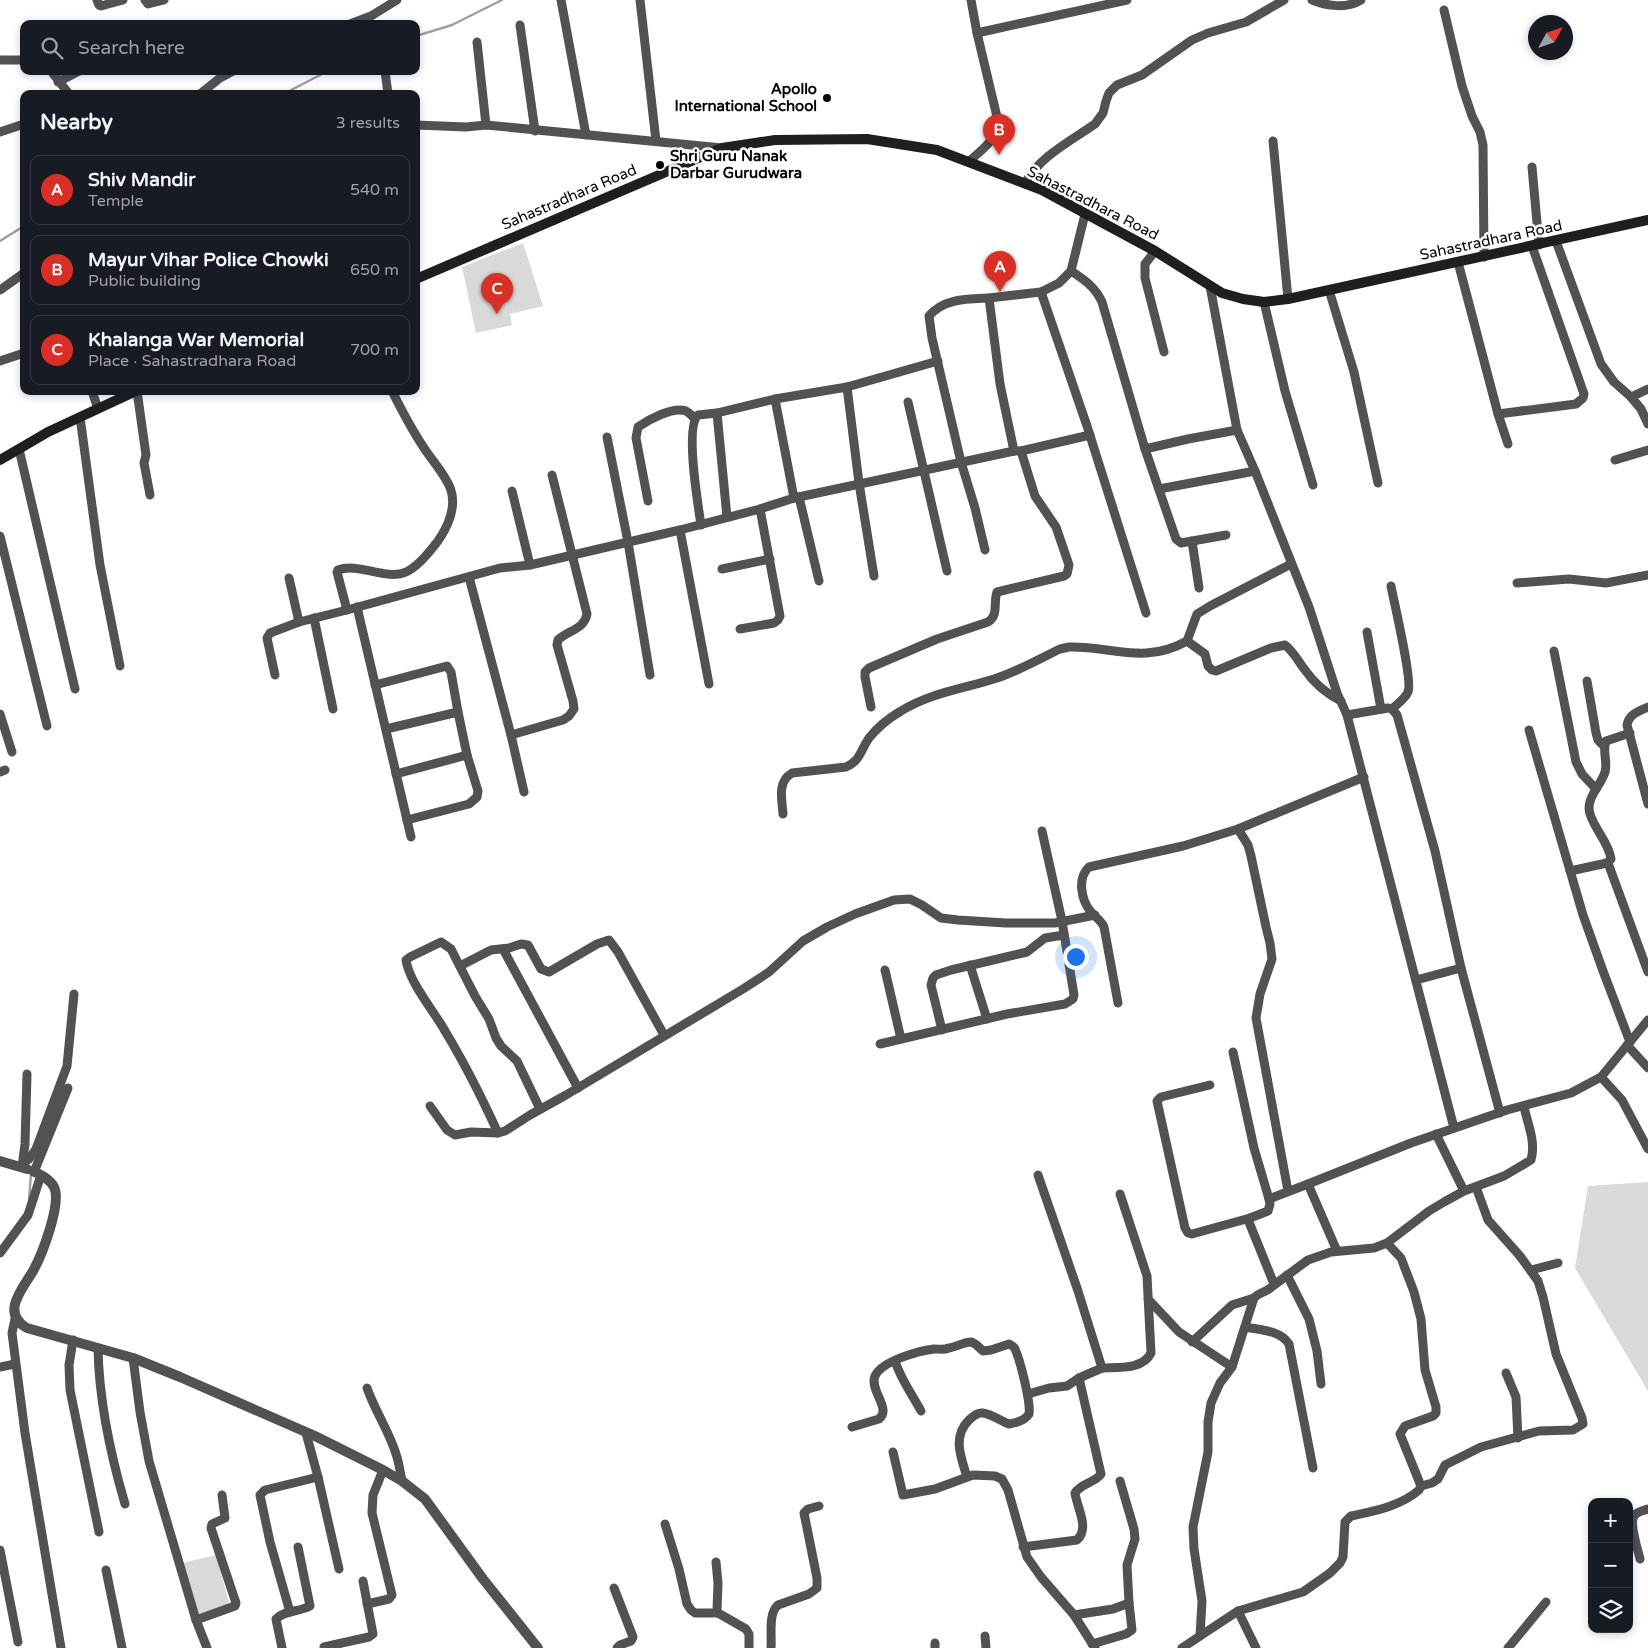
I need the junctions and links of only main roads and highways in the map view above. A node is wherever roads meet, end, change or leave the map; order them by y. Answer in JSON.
{"nodes":[{"id":1,"x":1648,"y":220,"type":"edge"},
{"id":2,"x":420,"y":277,"type":"edge"},
{"id":3,"x":128,"y":395,"type":"edge"},
{"id":4,"x":0,"y":460,"type":"edge"}],
"edges":[{"from":1,"to":2,"type":"main road","name":"Sahastradhara Road"},
{"from":3,"to":4,"type":"main road"}]}
